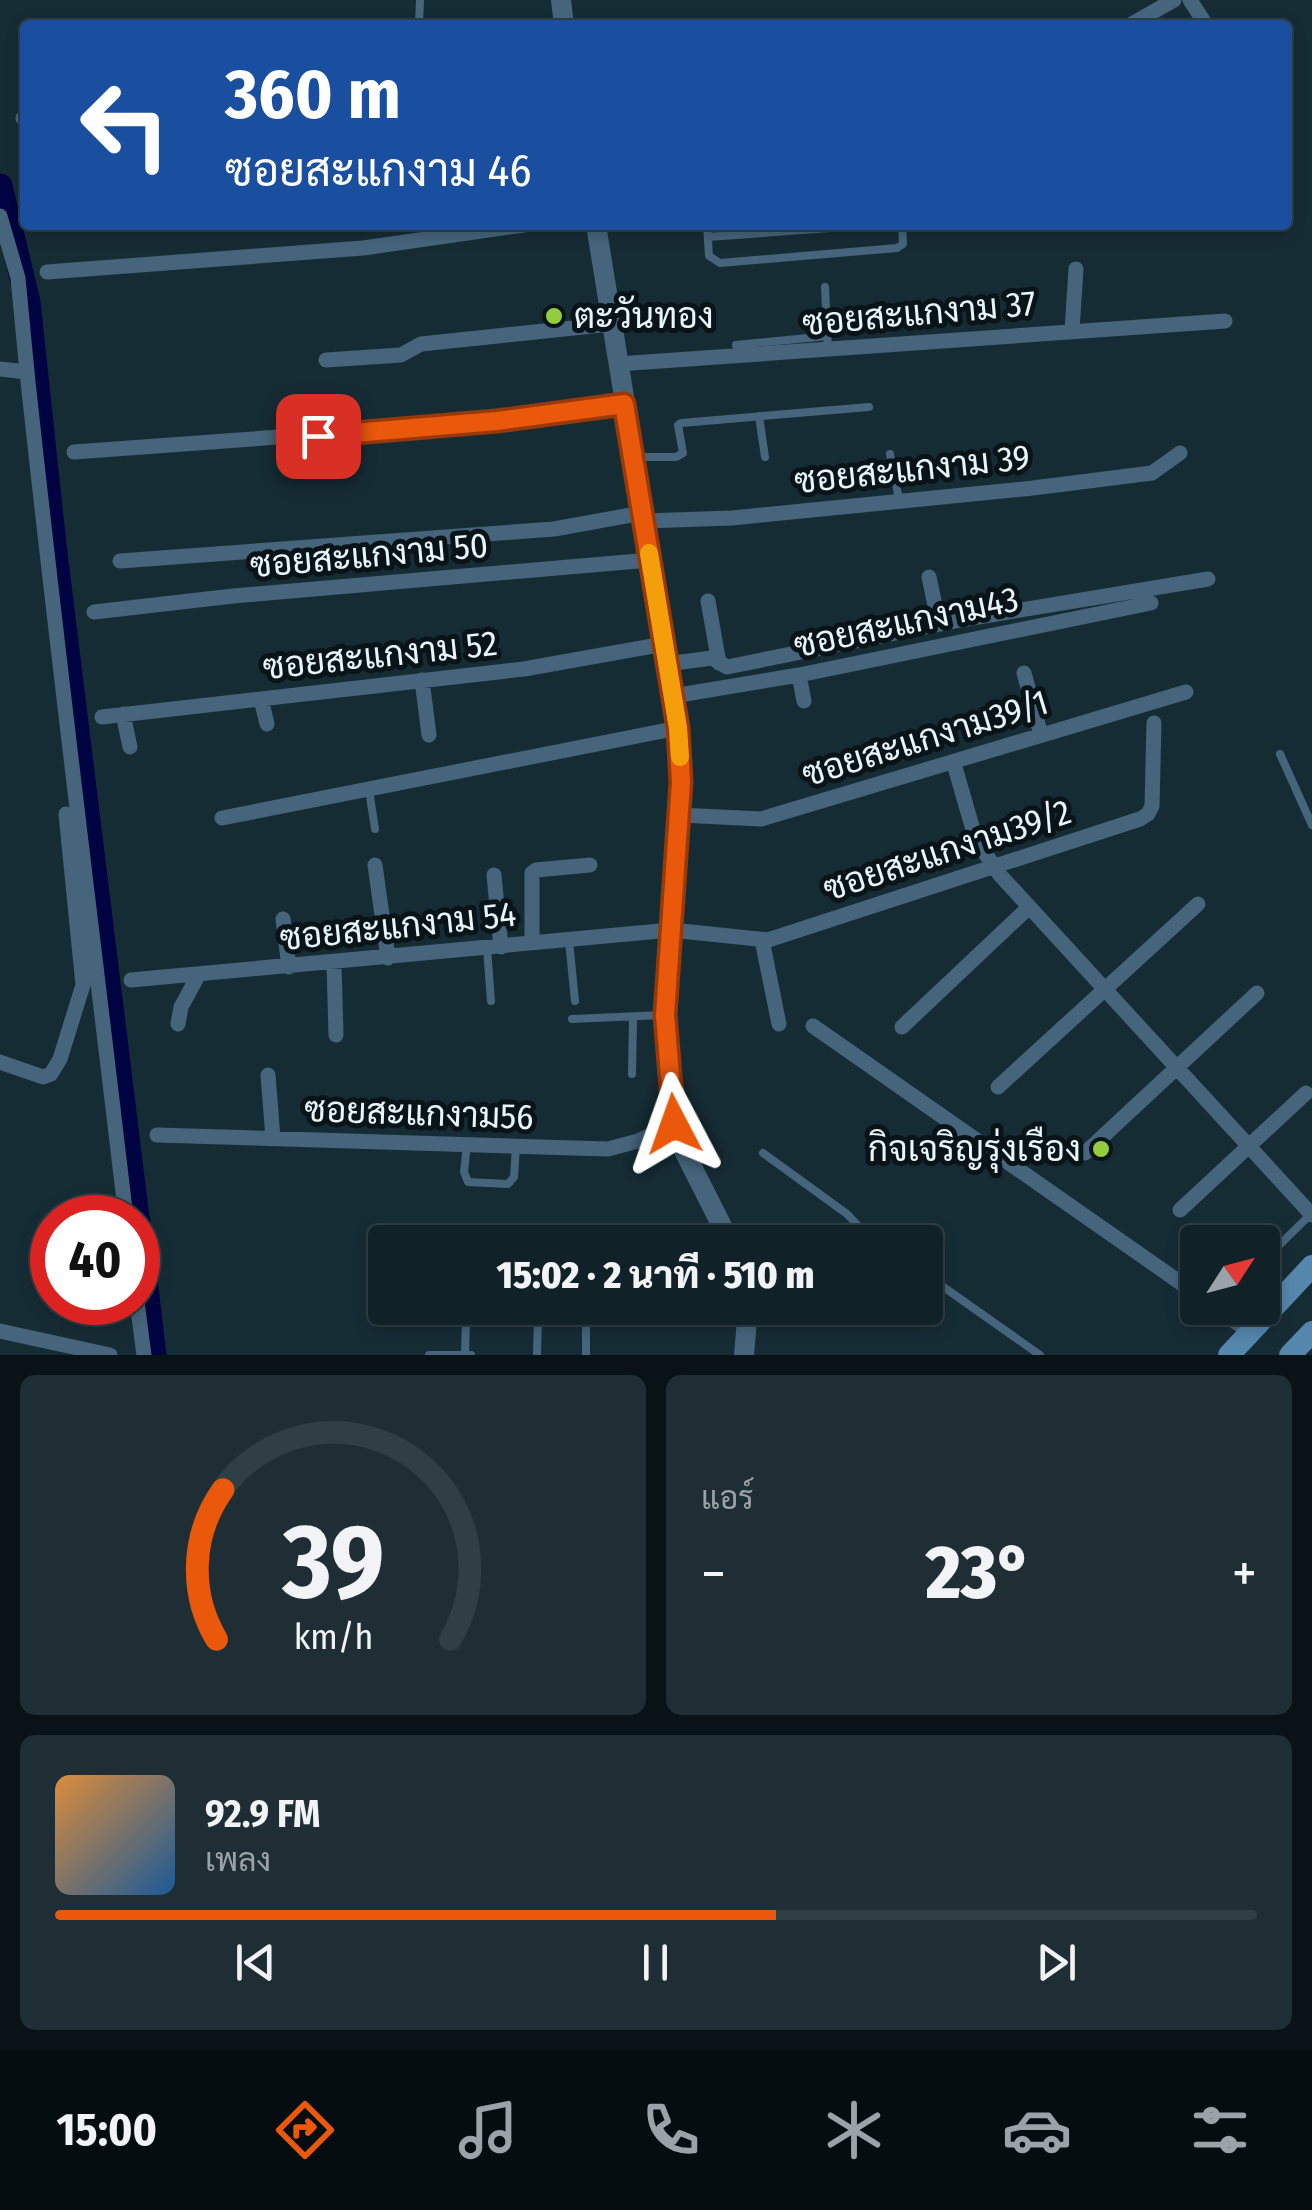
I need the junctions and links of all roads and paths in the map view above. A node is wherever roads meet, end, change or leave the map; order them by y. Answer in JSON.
{"nodes":[{"id":1,"x":1174,"y":0,"type":"edge"},
{"id":2,"x":1139,"y":20,"type":"edge"},
{"id":3,"x":0,"y":216,"type":"edge"},
{"id":4,"x":489,"y":230,"type":"edge"},
{"id":5,"x":597,"y":230,"type":"edge"},
{"id":6,"x":707,"y":230,"type":"edge"},
{"id":7,"x":809,"y":230,"type":"edge"},
{"id":8,"x":903,"y":230,"type":"edge"},
{"id":9,"x":708,"y":238,"type":"junction"},
{"id":10,"x":1076,"y":269,"type":"dead end"},
{"id":11,"x":47,"y":272,"type":"dead end"},
{"id":12,"x":825,"y":287,"type":"dead end"},
{"id":13,"x":1224,"y":321,"type":"dead end"},
{"id":14,"x":611,"y":324,"type":"junction"},
{"id":15,"x":1072,"y":330,"type":"junction"},
{"id":16,"x":828,"y":343,"type":"junction"},
{"id":17,"x":736,"y":344,"type":"dead end"},
{"id":18,"x":326,"y":360,"type":"dead end"},
{"id":19,"x":618,"y":364,"type":"junction"},
{"id":20,"x":0,"y":369,"type":"edge"},
{"id":21,"x":26,"y":372,"type":"junction"},
{"id":22,"x":624,"y":404,"type":"junction"},
{"id":23,"x":868,"y":407,"type":"dead end"},
{"id":24,"x":759,"y":416,"type":"junction"},
{"id":25,"x":74,"y":452,"type":"dead end"},
{"id":26,"x":1180,"y":453,"type":"dead end"},
{"id":27,"x":890,"y":454,"type":"dead end"},
{"id":28,"x":632,"y":457,"type":"junction"},
{"id":29,"x":765,"y":457,"type":"dead end"},
{"id":30,"x":899,"y":499,"type":"junction"},
{"id":31,"x":643,"y":517,"type":"junction"},
{"id":32,"x":650,"y":560,"type":"junction"},
{"id":33,"x":120,"y":561,"type":"dead end"},
{"id":34,"x":929,"y":577,"type":"dead end"},
{"id":35,"x":1208,"y":580,"type":"dead end"},
{"id":36,"x":708,"y":601,"type":"dead end"},
{"id":37,"x":1151,"y":603,"type":"dead end"},
{"id":38,"x":94,"y":612,"type":"dead end"},
{"id":39,"x":939,"y":624,"type":"junction"},
{"id":40,"x":666,"y":654,"type":"junction"},
{"id":41,"x":719,"y":663,"type":"junction"},
{"id":42,"x":1024,"y":673,"type":"dead end"},
{"id":43,"x":799,"y":676,"type":"junction"},
{"id":44,"x":422,"y":680,"type":"junction"},
{"id":45,"x":1186,"y":692,"type":"dead end"},
{"id":46,"x":673,"y":696,"type":"junction"},
{"id":47,"x":261,"y":699,"type":"junction"},
{"id":48,"x":804,"y":700,"type":"dead end"},
{"id":49,"x":123,"y":714,"type":"junction"},
{"id":50,"x":102,"y":717,"type":"dead end"},
{"id":51,"x":1154,"y":723,"type":"dead end"},
{"id":52,"x":267,"y":724,"type":"dead end"},
{"id":53,"x":678,"y":728,"type":"junction"},
{"id":54,"x":429,"y":735,"type":"dead end"},
{"id":55,"x":1041,"y":735,"type":"junction"},
{"id":56,"x":130,"y":747,"type":"dead end"},
{"id":57,"x":1280,"y":754,"type":"dead end"},
{"id":58,"x":954,"y":764,"type":"junction"},
{"id":59,"x":368,"y":790,"type":"junction"},
{"id":60,"x":66,"y":814,"type":"dead end"},
{"id":61,"x":679,"y":815,"type":"junction"},
{"id":62,"x":222,"y":818,"type":"dead end"},
{"id":63,"x":1312,"y":825,"type":"edge"},
{"id":64,"x":375,"y":829,"type":"dead end"},
{"id":65,"x":376,"y":864,"type":"dead end"},
{"id":66,"x":590,"y":865,"type":"dead end"},
{"id":67,"x":994,"y":866,"type":"junction"},
{"id":68,"x":494,"y":875,"type":"dead end"},
{"id":69,"x":1198,"y":904,"type":"dead end"},
{"id":70,"x":1028,"y":908,"type":"junction"},
{"id":71,"x":283,"y":919,"type":"dead end"},
{"id":72,"x":671,"y":930,"type":"junction"},
{"id":73,"x":568,"y":940,"type":"junction"},
{"id":74,"x":762,"y":940,"type":"junction"},
{"id":75,"x":532,"y":942,"type":"junction"},
{"id":76,"x":494,"y":948,"type":"junction"},
{"id":77,"x":388,"y":958,"type":"junction"},
{"id":78,"x":334,"y":963,"type":"junction"},
{"id":79,"x":290,"y":967,"type":"junction"},
{"id":80,"x":199,"y":974,"type":"junction"},
{"id":81,"x":131,"y":980,"type":"dead end"},
{"id":82,"x":1104,"y":990,"type":"junction"},
{"id":83,"x":1257,"y":993,"type":"dead end"},
{"id":84,"x":492,"y":1001,"type":"dead end"},
{"id":85,"x":575,"y":1001,"type":"dead end"},
{"id":86,"x":665,"y":1015,"type":"junction"},
{"id":87,"x":633,"y":1018,"type":"junction"},
{"id":88,"x":572,"y":1019,"type":"dead end"},
{"id":89,"x":178,"y":1024,"type":"dead end"},
{"id":90,"x":780,"y":1024,"type":"dead end"},
{"id":91,"x":813,"y":1026,"type":"dead end"},
{"id":92,"x":902,"y":1027,"type":"dead end"},
{"id":93,"x":336,"y":1035,"type":"dead end"},
{"id":94,"x":0,"y":1062,"type":"edge"},
{"id":95,"x":1176,"y":1069,"type":"junction"},
{"id":96,"x":632,"y":1074,"type":"dead end"},
{"id":97,"x":268,"y":1075,"type":"dead end"},
{"id":98,"x":998,"y":1087,"type":"dead end"},
{"id":99,"x":1306,"y":1093,"type":"dead end"},
{"id":100,"x":674,"y":1124,"type":"junction"},
{"id":101,"x":157,"y":1135,"type":"dead end"},
{"id":102,"x":273,"y":1138,"type":"junction"},
{"id":103,"x":467,"y":1144,"type":"junction"},
{"id":104,"x":516,"y":1146,"type":"junction"},
{"id":105,"x":1249,"y":1146,"type":"junction"},
{"id":106,"x":1085,"y":1153,"type":"dead end"},
{"id":107,"x":762,"y":1154,"type":"dead end"},
{"id":108,"x":123,"y":1195,"type":"edge"},
{"id":109,"x":1180,"y":1210,"type":"dead end"},
{"id":110,"x":1312,"y":1214,"type":"edge"},
{"id":111,"x":721,"y":1225,"type":"edge"},
{"id":112,"x":858,"y":1225,"type":"edge"},
{"id":113,"x":1280,"y":1245,"type":"edge"},
{"id":114,"x":1312,"y":1266,"type":"edge"},
{"id":115,"x":1180,"y":1282,"type":"edge"},
{"id":116,"x":943,"y":1287,"type":"edge"},
{"id":117,"x":140,"y":1325,"type":"edge"},
{"id":118,"x":466,"y":1325,"type":"edge"},
{"id":119,"x":538,"y":1325,"type":"edge"},
{"id":120,"x":586,"y":1325,"type":"edge"},
{"id":121,"x":747,"y":1325,"type":"edge"},
{"id":122,"x":1240,"y":1325,"type":"edge"},
{"id":123,"x":0,"y":1331,"type":"edge"},
{"id":124,"x":1250,"y":1332,"type":"junction"},
{"id":125,"x":1312,"y":1332,"type":"edge"},
{"id":126,"x":110,"y":1355,"type":"edge"},
{"id":127,"x":144,"y":1355,"type":"edge"},
{"id":128,"x":429,"y":1355,"type":"edge"},
{"id":129,"x":468,"y":1355,"type":"edge"},
{"id":130,"x":537,"y":1355,"type":"edge"},
{"id":131,"x":586,"y":1355,"type":"edge"},
{"id":132,"x":744,"y":1355,"type":"edge"},
{"id":133,"x":1040,"y":1355,"type":"edge"},
{"id":134,"x":1229,"y":1355,"type":"edge"},
{"id":135,"x":1290,"y":1355,"type":"edge"}],
"edges":[{"from":1,"to":2,"type":"street"},
{"from":3,"to":21,"type":"street"},
{"from":4,"to":11,"type":"street"},
{"from":5,"to":14,"type":"street"},
{"from":6,"to":9,"type":"lane"},
{"from":7,"to":9,"type":"lane"},
{"from":8,"to":9,"type":"lane"},
{"from":10,"to":15,"type":"street"},
{"from":12,"to":16,"type":"lane"},
{"from":13,"to":15,"type":"street","name":"ซอยสะแกงาม 37"},
{"from":14,"to":18,"type":"street"},
{"from":14,"to":19,"type":"street"},
{"from":15,"to":16,"type":"street","name":"ซอยสะแกงาม 37"},
{"from":16,"to":17,"type":"lane"},
{"from":16,"to":19,"type":"street","name":"ซอยสะแกงาม 37"},
{"from":19,"to":22,"type":"street"},
{"from":20,"to":21,"type":"street"},
{"from":21,"to":108,"type":"street"},
{"from":22,"to":25,"type":"street"},
{"from":22,"to":28,"type":"street"},
{"from":23,"to":24,"type":"lane"},
{"from":24,"to":28,"type":"lane"},
{"from":24,"to":29,"type":"lane"},
{"from":26,"to":30,"type":"street","name":"ซอยสะแกงาม 39"},
{"from":27,"to":30,"type":"lane"},
{"from":28,"to":31,"type":"street"},
{"from":30,"to":31,"type":"street","name":"ซอยสะแกงาม 39"},
{"from":31,"to":32,"type":"street"},
{"from":31,"to":33,"type":"street","name":"ซอยสะแกงาม 39"},
{"from":32,"to":38,"type":"street","name":"ซอยสะแกงาม 50"},
{"from":32,"to":40,"type":"street"},
{"from":34,"to":39,"type":"street"},
{"from":35,"to":39,"type":"street","name":"ซอยสะแกงาม 52"},
{"from":36,"to":41,"type":"street"},
{"from":37,"to":43,"type":"street","name":"ซอยสะแกงาม43"},
{"from":39,"to":41,"type":"street","name":"ซอยสะแกงาม 52"},
{"from":40,"to":41,"type":"street","name":"ซอยสะแกงาม 52"},
{"from":40,"to":44,"type":"street","name":"ซอยสะแกงาม 52"},
{"from":40,"to":46,"type":"street"},
{"from":42,"to":55,"type":"street"},
{"from":43,"to":46,"type":"street","name":"ซอยสะแกงาม43"},
{"from":43,"to":48,"type":"street"},
{"from":44,"to":47,"type":"street","name":"ซอยสะแกงาม 52"},
{"from":44,"to":54,"type":"street"},
{"from":45,"to":55,"type":"street","name":"ซอยสะแกงาม39/1"},
{"from":46,"to":53,"type":"street"},
{"from":47,"to":49,"type":"street","name":"ซอยสะแกงาม 52"},
{"from":47,"to":52,"type":"street"},
{"from":49,"to":50,"type":"street","name":"ซอยสะแกงาม 52"},
{"from":49,"to":56,"type":"street"},
{"from":51,"to":67,"type":"street","name":"ซอยสะแกงาม39/2"},
{"from":53,"to":59,"type":"street"},
{"from":53,"to":61,"type":"street"},
{"from":55,"to":58,"type":"street","name":"ซอยสะแกงาม39/1"},
{"from":57,"to":63,"type":"lane"},
{"from":58,"to":61,"type":"street","name":"ซอยสะแกงาม39/1"},
{"from":58,"to":67,"type":"street"},
{"from":59,"to":62,"type":"street"},
{"from":59,"to":64,"type":"lane"},
{"from":60,"to":94,"type":"street"},
{"from":61,"to":72,"type":"street"},
{"from":65,"to":77,"type":"street"},
{"from":66,"to":75,"type":"street"},
{"from":67,"to":70,"type":"street"},
{"from":67,"to":74,"type":"street","name":"ซอยสะแกงาม39/2"},
{"from":68,"to":76,"type":"street"},
{"from":69,"to":82,"type":"street"},
{"from":70,"to":82,"type":"street"},
{"from":70,"to":92,"type":"street"},
{"from":71,"to":79,"type":"street"},
{"from":72,"to":73,"type":"street","name":"ซอยสะแกงาม 54"},
{"from":72,"to":74,"type":"street","name":"ซอยสะแกงาม39/2"},
{"from":72,"to":86,"type":"street"},
{"from":73,"to":75,"type":"street","name":"ซอยสะแกงาม 54"},
{"from":73,"to":85,"type":"lane"},
{"from":74,"to":90,"type":"street"},
{"from":75,"to":76,"type":"street","name":"ซอยสะแกงาม 54"},
{"from":76,"to":77,"type":"street","name":"ซอยสะแกงาม 54"},
{"from":76,"to":84,"type":"lane"},
{"from":77,"to":78,"type":"street","name":"ซอยสะแกงาม 54"},
{"from":78,"to":79,"type":"street","name":"ซอยสะแกงาม 54"},
{"from":78,"to":93,"type":"street"},
{"from":79,"to":80,"type":"street","name":"ซอยสะแกงาม 54"},
{"from":80,"to":81,"type":"street","name":"ซอยสะแกงาม 54"},
{"from":80,"to":89,"type":"street"},
{"from":82,"to":95,"type":"street"},
{"from":82,"to":98,"type":"street"},
{"from":83,"to":95,"type":"street"},
{"from":86,"to":87,"type":"lane"},
{"from":86,"to":100,"type":"street"},
{"from":87,"to":88,"type":"lane"},
{"from":87,"to":96,"type":"lane"},
{"from":91,"to":115,"type":"street"},
{"from":95,"to":105,"type":"street"},
{"from":95,"to":106,"type":"street"},
{"from":97,"to":102,"type":"street"},
{"from":99,"to":105,"type":"street"},
{"from":100,"to":104,"type":"street","name":"ซอยสะแกงาม56"},
{"from":100,"to":111,"type":"street"},
{"from":101,"to":102,"type":"street","name":"ซอยสะแกงาม56"},
{"from":102,"to":103,"type":"street","name":"ซอยสะแกงาม56"},
{"from":103,"to":104,"type":"street","name":"ซอยสะแกงาม56"},
{"from":103,"to":104,"type":"lane"},
{"from":105,"to":109,"type":"street"},
{"from":105,"to":110,"type":"street"},
{"from":107,"to":112,"type":"lane"},
{"from":110,"to":113,"type":"lane"},
{"from":114,"to":124,"type":"main road"},
{"from":116,"to":133,"type":"lane"},
{"from":117,"to":127,"type":"street"},
{"from":118,"to":129,"type":"lane"},
{"from":119,"to":130,"type":"lane"},
{"from":120,"to":131,"type":"lane"},
{"from":121,"to":132,"type":"street"},
{"from":122,"to":124,"type":"street"},
{"from":123,"to":126,"type":"street"},
{"from":124,"to":134,"type":"main road"},
{"from":125,"to":135,"type":"main road"},
{"from":128,"to":129,"type":"lane"}]}
